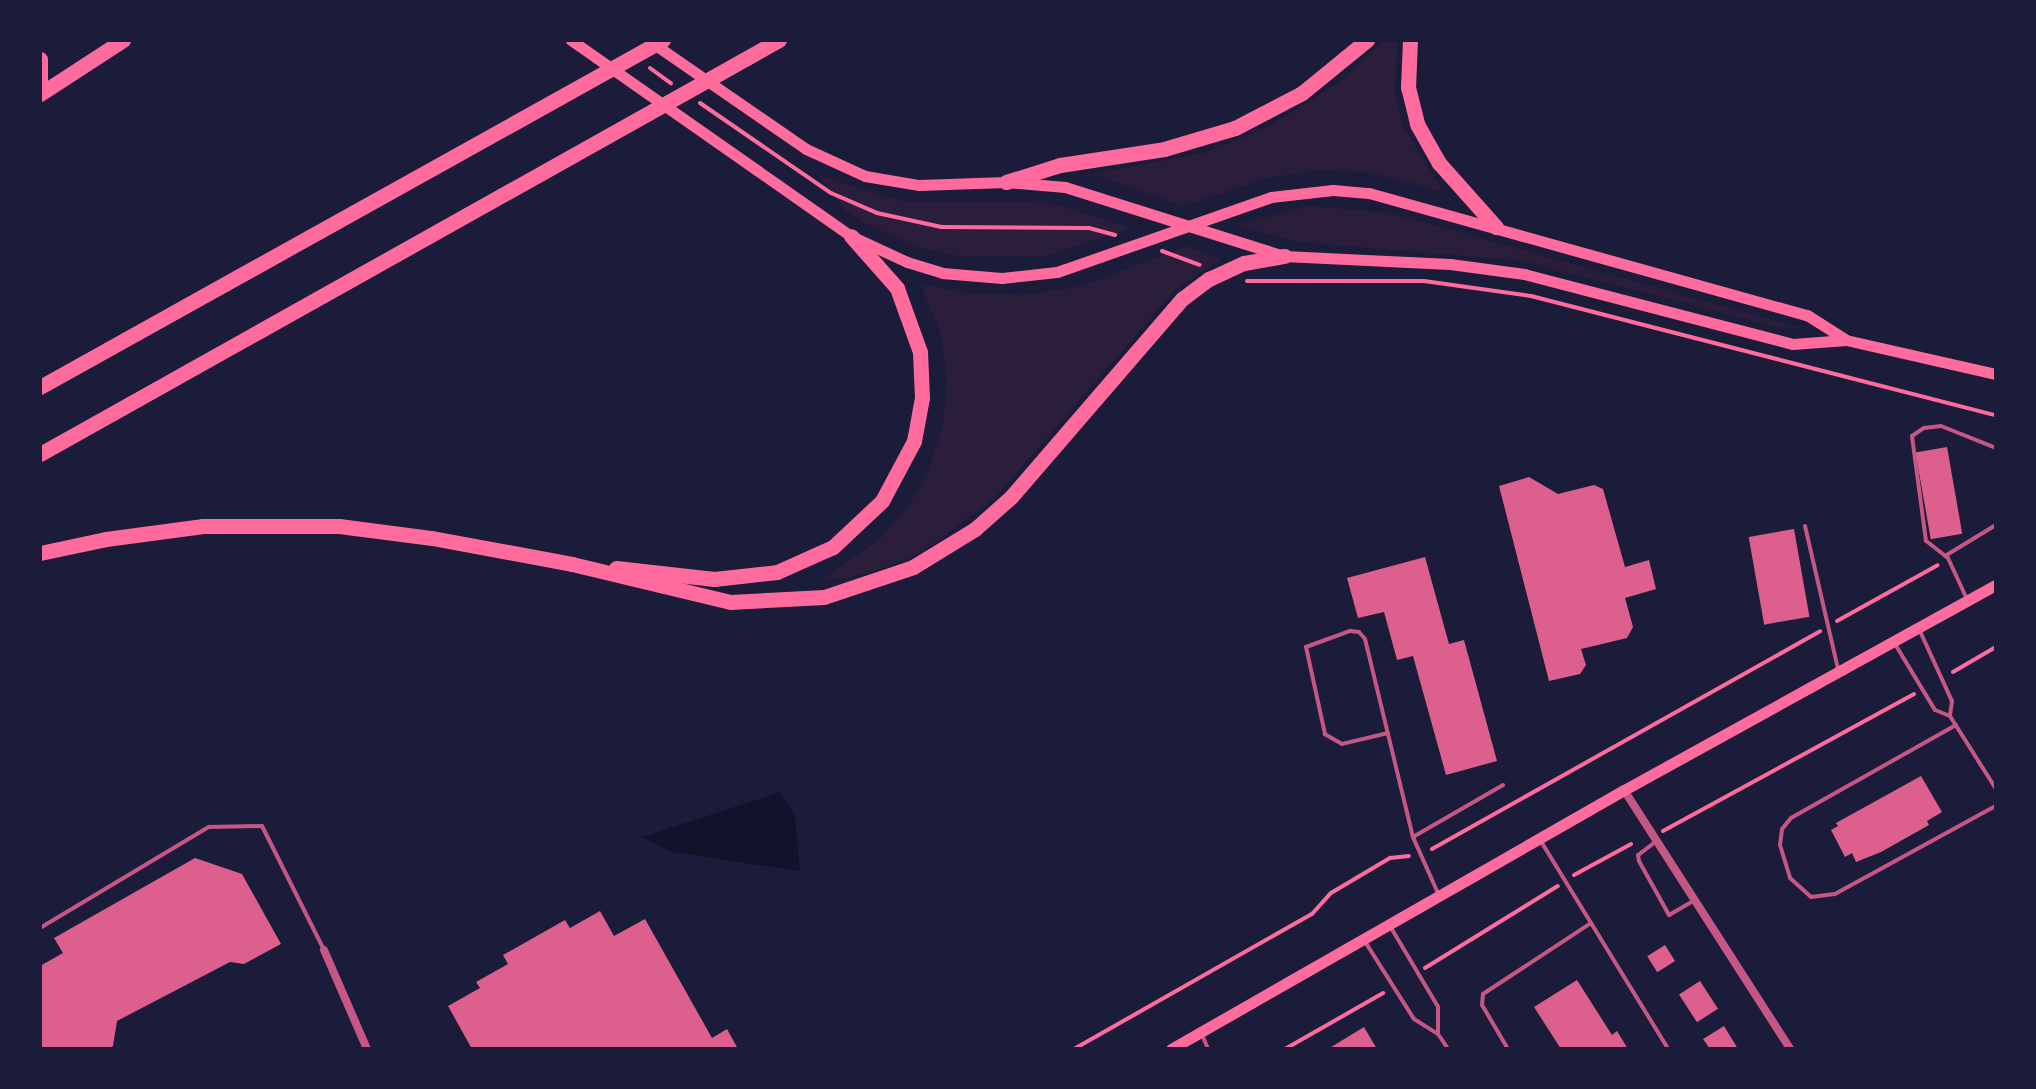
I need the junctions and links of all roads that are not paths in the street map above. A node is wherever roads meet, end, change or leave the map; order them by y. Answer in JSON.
{"nodes":[{"id":1,"x":123,"y":40,"type":"edge"},
{"id":2,"x":571,"y":40,"type":"edge"},
{"id":3,"x":649,"y":40,"type":"edge"},
{"id":4,"x":663,"y":40,"type":"edge"},
{"id":5,"x":779,"y":40,"type":"edge"},
{"id":6,"x":1367,"y":40,"type":"edge"},
{"id":7,"x":1410,"y":40,"type":"edge"},
{"id":8,"x":40,"y":59,"type":"edge"},
{"id":9,"x":40,"y":92,"type":"edge"},
{"id":10,"x":1006,"y":182,"type":"junction"},
{"id":11,"x":1188,"y":226,"type":"junction"},
{"id":12,"x":1496,"y":228,"type":"junction"},
{"id":13,"x":851,"y":236,"type":"junction"},
{"id":14,"x":1284,"y":256,"type":"junction"},
{"id":15,"x":1846,"y":340,"type":"junction"},
{"id":16,"x":1996,"y":374,"type":"edge"},
{"id":17,"x":40,"y":387,"type":"edge"},
{"id":18,"x":1996,"y":448,"type":"edge"},
{"id":19,"x":40,"y":454,"type":"edge"},
{"id":20,"x":1996,"y":525,"type":"edge"},
{"id":21,"x":1805,"y":526,"type":"dead end"},
{"id":22,"x":40,"y":553,"type":"edge"},
{"id":23,"x":1946,"y":558,"type":"junction"},
{"id":24,"x":572,"y":564,"type":"junction"},
{"id":25,"x":1996,"y":586,"type":"edge"},
{"id":26,"x":1968,"y":601,"type":"junction"},
{"id":27,"x":1919,"y":630,"type":"junction"},
{"id":28,"x":1895,"y":644,"type":"junction"},
{"id":29,"x":1839,"y":674,"type":"junction"},
{"id":30,"x":1950,"y":716,"type":"junction"},
{"id":31,"x":1956,"y":725,"type":"junction"},
{"id":32,"x":1388,"y":733,"type":"junction"},
{"id":33,"x":1503,"y":785,"type":"dead end"},
{"id":34,"x":1996,"y":789,"type":"edge"},
{"id":35,"x":1624,"y":790,"type":"junction"},
{"id":36,"x":1996,"y":806,"type":"edge"},
{"id":37,"x":1413,"y":837,"type":"junction"},
{"id":38,"x":1540,"y":839,"type":"junction"},
{"id":39,"x":1658,"y":840,"type":"junction"},
{"id":40,"x":1439,"y":896,"type":"junction"},
{"id":41,"x":1696,"y":899,"type":"junction"},
{"id":42,"x":1591,"y":923,"type":"junction"},
{"id":43,"x":1388,"y":924,"type":"junction"},
{"id":44,"x":40,"y":928,"type":"edge"},
{"id":45,"x":1363,"y":938,"type":"junction"},
{"id":46,"x":324,"y":950,"type":"joint"},
{"id":47,"x":1201,"y":1032,"type":"junction"},
{"id":48,"x":1438,"y":1034,"type":"junction"},
{"id":49,"x":366,"y":1049,"type":"edge"},
{"id":50,"x":1172,"y":1049,"type":"edge"},
{"id":51,"x":1208,"y":1049,"type":"edge"},
{"id":52,"x":1448,"y":1049,"type":"edge"},
{"id":53,"x":1508,"y":1049,"type":"edge"},
{"id":54,"x":1668,"y":1049,"type":"edge"},
{"id":55,"x":1790,"y":1049,"type":"edge"}],
"edges":[{"from":1,"to":9,"type":"highway"},
{"from":2,"to":13,"type":"main road"},
{"from":3,"to":10,"type":"main road"},
{"from":4,"to":17,"type":"highway"},
{"from":5,"to":19,"type":"highway"},
{"from":6,"to":10,"type":"highway"},
{"from":7,"to":12,"type":"highway"},
{"from":8,"to":9,"type":"highway"},
{"from":10,"to":11,"type":"main road"},
{"from":11,"to":12,"type":"main road"},
{"from":11,"to":13,"type":"main road"},
{"from":11,"to":14,"type":"main road"},
{"from":12,"to":15,"type":"main road"},
{"from":13,"to":24,"type":"highway"},
{"from":14,"to":15,"type":"main road"},
{"from":14,"to":24,"type":"highway"},
{"from":15,"to":16,"type":"main road"},
{"from":18,"to":23,"type":"lane"},
{"from":20,"to":23,"type":"lane"},
{"from":21,"to":29,"type":"lane"},
{"from":22,"to":24,"type":"highway"},
{"from":23,"to":26,"type":"lane"},
{"from":25,"to":26,"type":"main road"},
{"from":26,"to":27,"type":"main road"},
{"from":27,"to":28,"type":"main road"},
{"from":27,"to":30,"type":"lane"},
{"from":28,"to":29,"type":"main road"},
{"from":28,"to":30,"type":"lane"},
{"from":29,"to":35,"type":"main road"},
{"from":30,"to":31,"type":"lane"},
{"from":31,"to":34,"type":"lane"},
{"from":31,"to":36,"type":"lane"},
{"from":32,"to":32,"type":"lane"},
{"from":32,"to":37,"type":"lane"},
{"from":33,"to":37,"type":"lane"},
{"from":35,"to":38,"type":"main road"},
{"from":35,"to":39,"type":"street"},
{"from":37,"to":40,"type":"lane"},
{"from":38,"to":40,"type":"main road"},
{"from":38,"to":42,"type":"lane"},
{"from":39,"to":41,"type":"street"},
{"from":39,"to":41,"type":"lane"},
{"from":40,"to":43,"type":"main road"},
{"from":41,"to":55,"type":"street"},
{"from":42,"to":53,"type":"lane"},
{"from":42,"to":54,"type":"lane"},
{"from":43,"to":45,"type":"main road"},
{"from":43,"to":48,"type":"lane"},
{"from":44,"to":46,"type":"lane"},
{"from":45,"to":47,"type":"main road"},
{"from":45,"to":48,"type":"lane"},
{"from":46,"to":49,"type":"street"},
{"from":47,"to":50,"type":"main road"},
{"from":47,"to":51,"type":"lane"},
{"from":48,"to":52,"type":"lane"}]}
